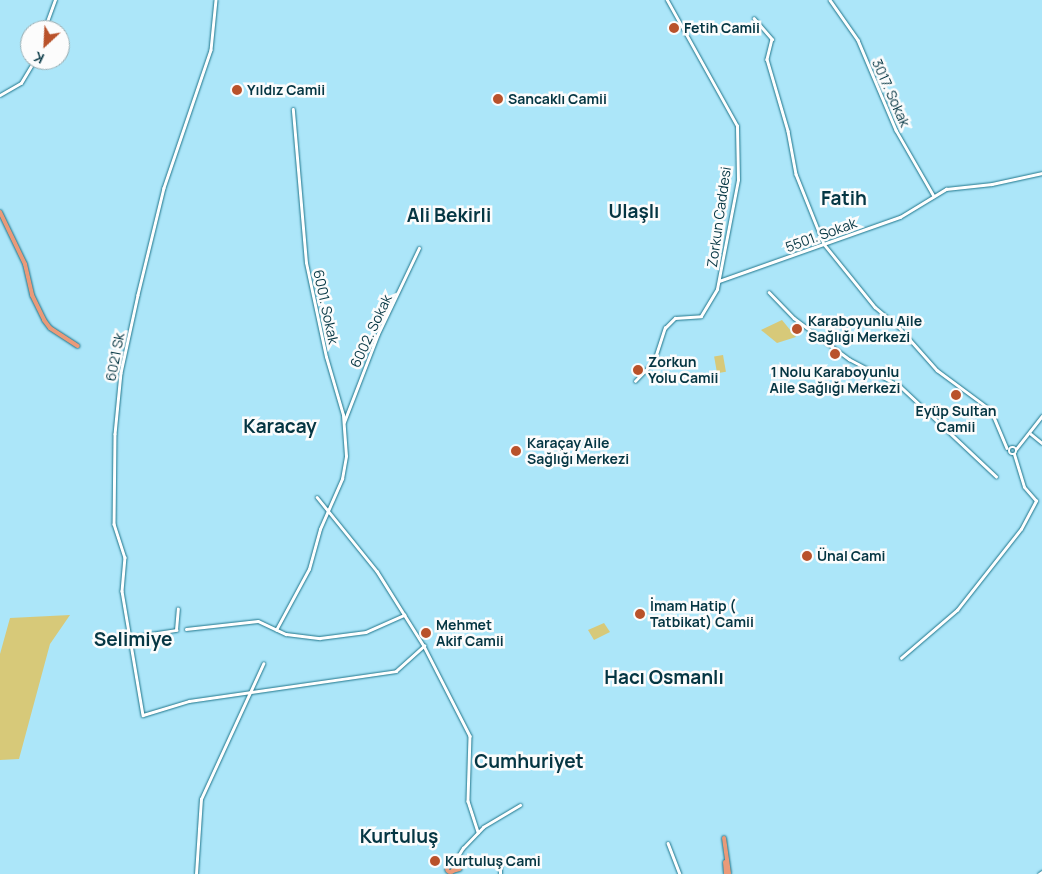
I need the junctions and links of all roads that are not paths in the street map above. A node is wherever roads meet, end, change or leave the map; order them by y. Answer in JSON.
{"nodes":[{"id":1,"x":55,"y":0,"type":"edge"},
{"id":2,"x":216,"y":0,"type":"edge"},
{"id":3,"x":667,"y":0,"type":"edge"},
{"id":4,"x":830,"y":0,"type":"edge"},
{"id":5,"x":754,"y":18,"type":"dead end"},
{"id":6,"x":48,"y":20,"type":"edge"},
{"id":7,"x":29,"y":70,"type":"edge"},
{"id":8,"x":0,"y":94,"type":"edge"},
{"id":9,"x":293,"y":110,"type":"dead end"},
{"id":10,"x":1042,"y":173,"type":"edge"},
{"id":11,"x":934,"y":196,"type":"junction"},
{"id":12,"x":0,"y":212,"type":"edge"},
{"id":13,"x":824,"y":244,"type":"junction"},
{"id":14,"x":419,"y":248,"type":"dead end"},
{"id":15,"x":719,"y":281,"type":"junction"},
{"id":16,"x":769,"y":292,"type":"dead end"},
{"id":17,"x":78,"y":346,"type":"dead end"},
{"id":18,"x":635,"y":381,"type":"dead end"},
{"id":19,"x":1042,"y":416,"type":"edge"},
{"id":20,"x":344,"y":423,"type":"junction"},
{"id":21,"x":1031,"y":434,"type":"junction"},
{"id":22,"x":1042,"y":443,"type":"edge"},
{"id":23,"x":1007,"y":448,"type":"dead end"},
{"id":24,"x":996,"y":476,"type":"dead end"},
{"id":25,"x":318,"y":497,"type":"dead end"},
{"id":26,"x":329,"y":510,"type":"junction"},
{"id":27,"x":178,"y":609,"type":"dead end"},
{"id":28,"x":404,"y":615,"type":"junction"},
{"id":29,"x":186,"y":629,"type":"dead end"},
{"id":30,"x":276,"y":630,"type":"junction"},
{"id":31,"x":131,"y":637,"type":"junction"},
{"id":32,"x":424,"y":646,"type":"junction"},
{"id":33,"x":901,"y":658,"type":"dead end"},
{"id":34,"x":263,"y":664,"type":"dead end"},
{"id":35,"x":252,"y":693,"type":"junction"},
{"id":36,"x":520,"y":805,"type":"dead end"},
{"id":37,"x":478,"y":832,"type":"junction"},
{"id":38,"x":668,"y":843,"type":"dead end"},
{"id":39,"x":500,"y":864,"type":"dead end"},
{"id":40,"x":450,"y":870,"type":"edge"},
{"id":41,"x":196,"y":874,"type":"edge"},
{"id":42,"x":500,"y":874,"type":"edge"},
{"id":43,"x":680,"y":874,"type":"edge"},
{"id":44,"x":727,"y":874,"type":"edge"}],
"edges":[{"from":1,"to":6,"type":"street"},
{"from":2,"to":31,"type":"street","name":"6021 Sk"},
{"from":3,"to":15,"type":"street","name":"Zorkun Caddesi"},
{"from":4,"to":11,"type":"street","name":"3017. Sokak"},
{"from":5,"to":13,"type":"street"},
{"from":7,"to":8,"type":"street"},
{"from":9,"to":20,"type":"street","name":"6001. Sokak"},
{"from":10,"to":11,"type":"street","name":"5501. Sokak"},
{"from":11,"to":13,"type":"street","name":"5501. Sokak"},
{"from":12,"to":17,"type":"main road"},
{"from":13,"to":15,"type":"street","name":"5501. Sokak"},
{"from":13,"to":23,"type":"street"},
{"from":14,"to":20,"type":"street","name":"6002. Sokak"},
{"from":15,"to":18,"type":"street","name":"Zorkun Caddesi"},
{"from":16,"to":24,"type":"street"},
{"from":19,"to":21,"type":"street"},
{"from":20,"to":26,"type":"street","name":"6001. Sokak"},
{"from":21,"to":22,"type":"street"},
{"from":21,"to":33,"type":"street"},
{"from":25,"to":26,"type":"street"},
{"from":26,"to":28,"type":"street"},
{"from":26,"to":30,"type":"street","name":"6001. Sokak"},
{"from":27,"to":31,"type":"street"},
{"from":28,"to":30,"type":"street"},
{"from":28,"to":32,"type":"street"},
{"from":29,"to":30,"type":"street"},
{"from":31,"to":35,"type":"street","name":"6021 Sk"},
{"from":32,"to":35,"type":"street"},
{"from":32,"to":37,"type":"street"},
{"from":34,"to":35,"type":"street"},
{"from":35,"to":41,"type":"street"},
{"from":36,"to":37,"type":"street"},
{"from":37,"to":40,"type":"street"},
{"from":38,"to":43,"type":"street"},
{"from":39,"to":42,"type":"street"},
{"from":44,"to":44,"type":"main road"}]}
